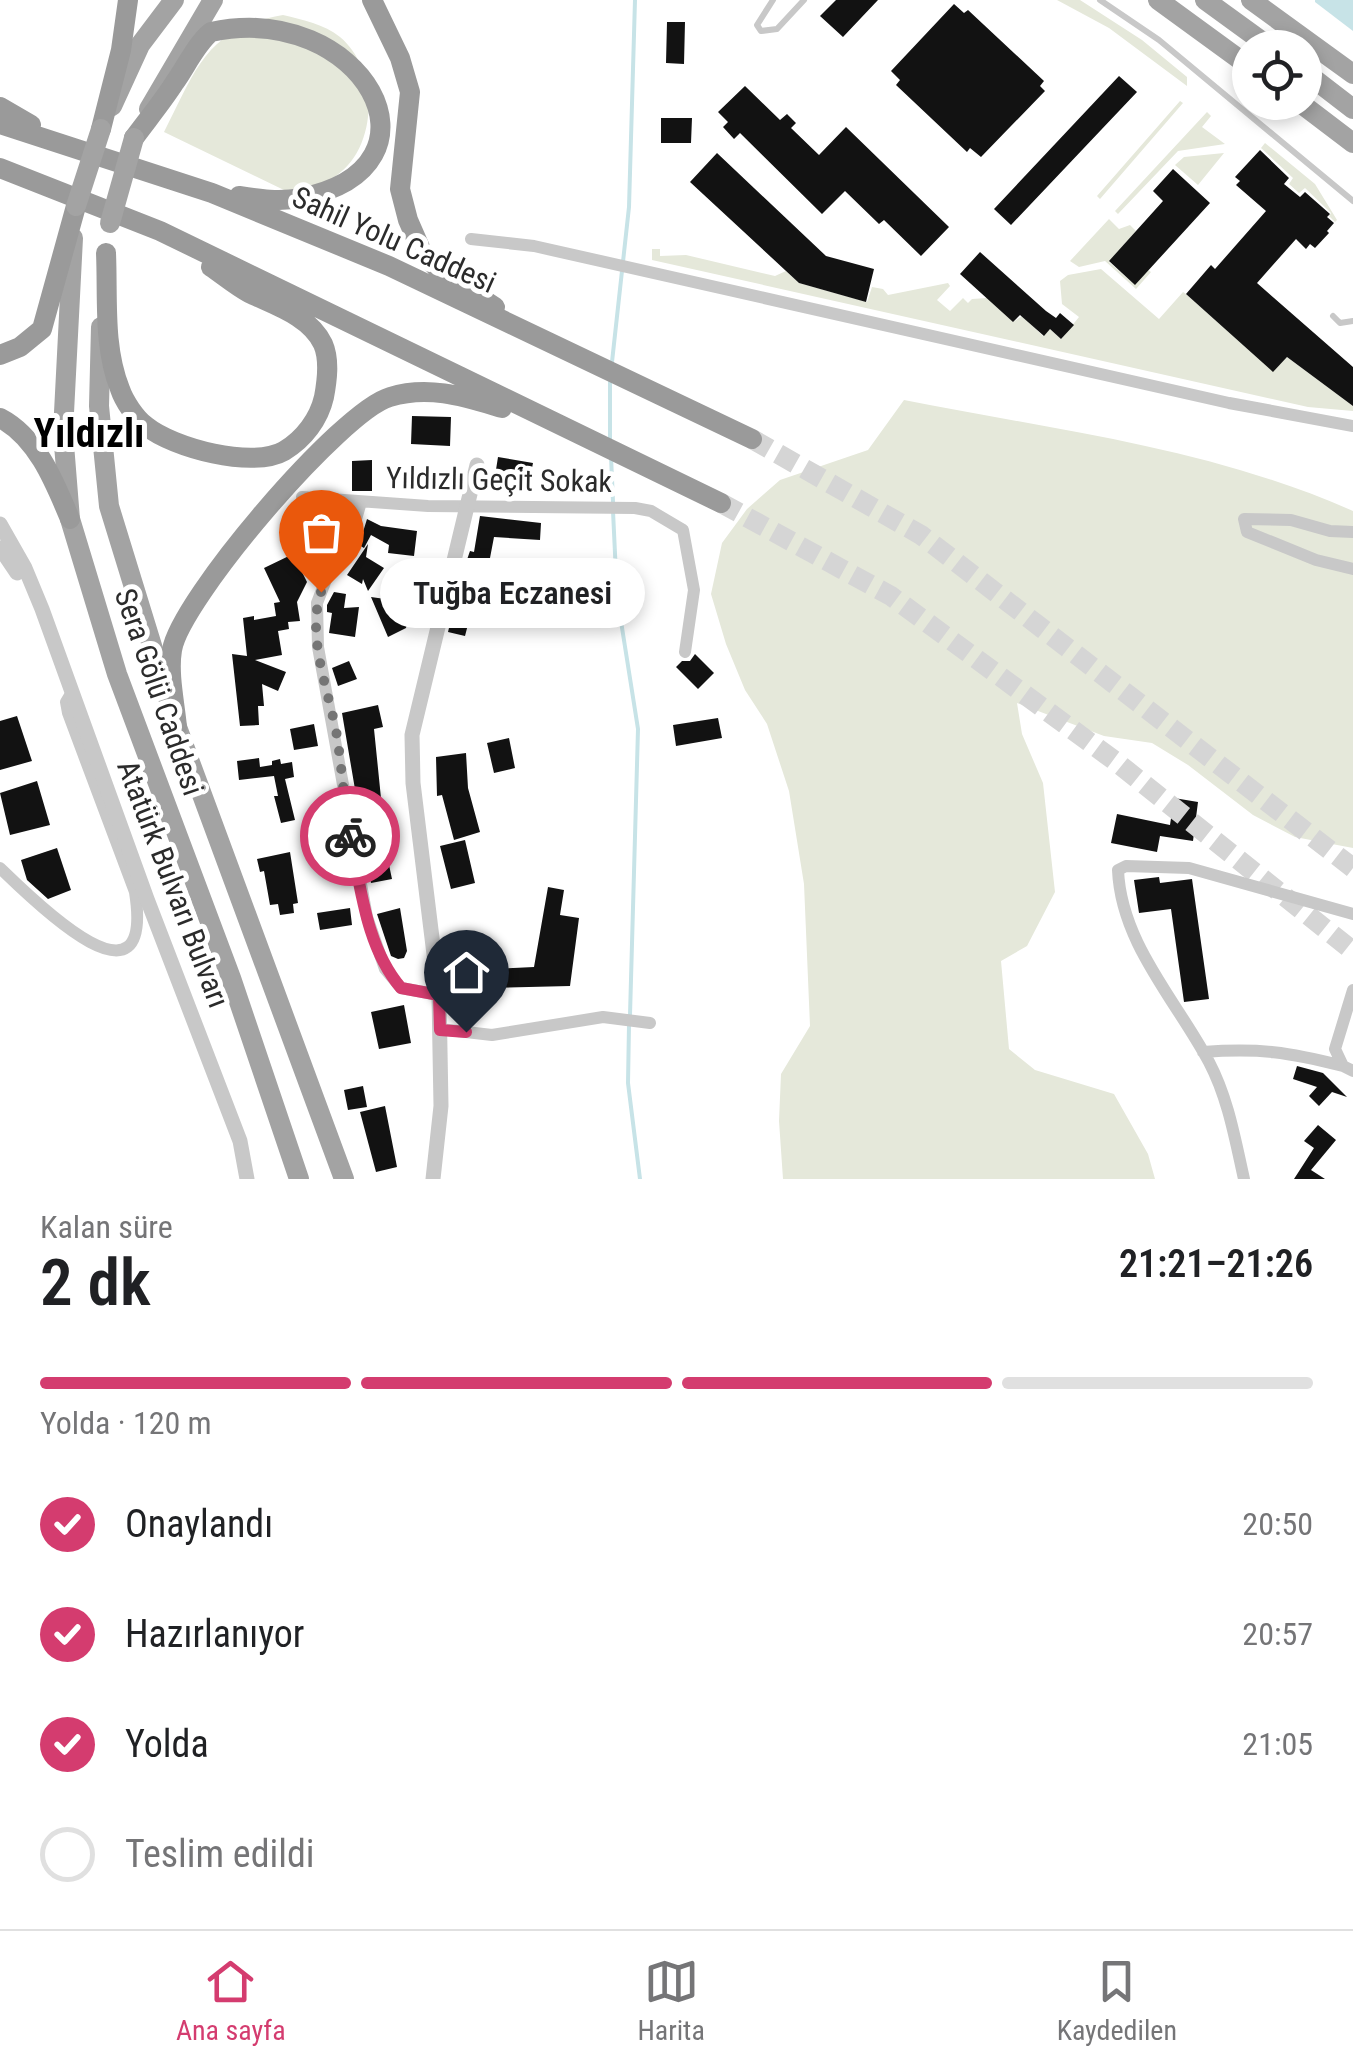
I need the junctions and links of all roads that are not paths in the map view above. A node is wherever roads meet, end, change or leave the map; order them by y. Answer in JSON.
{"nodes":[{"id":1,"x":128,"y":0,"type":"edge"},
{"id":2,"x":174,"y":0,"type":"edge"},
{"id":3,"x":213,"y":0,"type":"edge"},
{"id":4,"x":372,"y":0,"type":"edge"},
{"id":5,"x":773,"y":0,"type":"edge"},
{"id":6,"x":804,"y":0,"type":"edge"},
{"id":7,"x":1100,"y":0,"type":"edge"},
{"id":8,"x":1158,"y":0,"type":"edge"},
{"id":9,"x":1206,"y":0,"type":"edge"},
{"id":10,"x":1251,"y":0,"type":"edge"},
{"id":11,"x":258,"y":6,"type":"dead end"},
{"id":12,"x":1247,"y":30,"type":"edge"},
{"id":13,"x":1232,"y":54,"type":"edge"},
{"id":14,"x":371,"y":60,"type":"dead end"},
{"id":15,"x":1353,"y":74,"type":"edge"},
{"id":16,"x":1322,"y":85,"type":"edge"},
{"id":17,"x":0,"y":107,"type":"edge"},
{"id":18,"x":1353,"y":109,"type":"edge"},
{"id":19,"x":1322,"y":119,"type":"edge"},
{"id":20,"x":0,"y":124,"type":"edge"},
{"id":21,"x":101,"y":130,"type":"junction"},
{"id":22,"x":134,"y":138,"type":"junction"},
{"id":23,"x":64,"y":143,"type":"junction"},
{"id":24,"x":1353,"y":143,"type":"edge"},
{"id":25,"x":0,"y":172,"type":"edge"},
{"id":26,"x":212,"y":194,"type":"junction"},
{"id":27,"x":1353,"y":201,"type":"edge"},
{"id":28,"x":76,"y":206,"type":"junction"},
{"id":29,"x":160,"y":232,"type":"junction"},
{"id":30,"x":471,"y":239,"type":"dead end"},
{"id":31,"x":106,"y":253,"type":"junction"},
{"id":32,"x":1333,"y":316,"type":"dead end"},
{"id":33,"x":1353,"y":322,"type":"edge"},
{"id":34,"x":546,"y":342,"type":"junction"},
{"id":35,"x":0,"y":355,"type":"edge"},
{"id":36,"x":0,"y":418,"type":"edge"},
{"id":37,"x":562,"y":426,"type":"junction"},
{"id":38,"x":1353,"y":426,"type":"edge"},
{"id":39,"x":752,"y":439,"type":"tunnel mouth"},
{"id":40,"x":476,"y":464,"type":"dead end"},
{"id":41,"x":302,"y":497,"type":"dead end"},
{"id":42,"x":361,"y":502,"type":"junction"},
{"id":43,"x":721,"y":503,"type":"tunnel mouth"},
{"id":44,"x":468,"y":505,"type":"junction"},
{"id":45,"x":70,"y":519,"type":"junction"},
{"id":46,"x":0,"y":524,"type":"edge"},
{"id":47,"x":1353,"y":532,"type":"edge"},
{"id":48,"x":0,"y":548,"type":"edge"},
{"id":49,"x":1353,"y":570,"type":"edge"},
{"id":50,"x":42,"y":609,"type":"junction"},
{"id":51,"x":685,"y":652,"type":"dead end"},
{"id":52,"x":72,"y":692,"type":"junction"},
{"id":53,"x":177,"y":727,"type":"junction"},
{"id":54,"x":0,"y":868,"type":"edge"},
{"id":55,"x":1353,"y":914,"type":"edge"},
{"id":56,"x":1353,"y":990,"type":"edge"},
{"id":57,"x":439,"y":995,"type":"junction"},
{"id":58,"x":650,"y":1023,"type":"dead end"},
{"id":59,"x":440,"y":1030,"type":"junction"},
{"id":60,"x":1203,"y":1052,"type":"junction"},
{"id":61,"x":1348,"y":1068,"type":"edge"},
{"id":62,"x":247,"y":1179,"type":"edge"},
{"id":63,"x":300,"y":1179,"type":"edge"},
{"id":64,"x":344,"y":1179,"type":"edge"},
{"id":65,"x":433,"y":1179,"type":"edge"},
{"id":66,"x":1244,"y":1179,"type":"edge"}],
"edges":[{"from":1,"to":21,"type":"highway"},
{"from":2,"to":21,"type":"main road","name":"Sera Gölü Caddesi"},
{"from":3,"to":22,"type":"main road","name":"Sera Gölü Caddesi"},
{"from":4,"to":34,"type":"highway"},
{"from":5,"to":6,"type":"lane"},
{"from":7,"to":27,"type":"lane"},
{"from":8,"to":13,"type":"main road"},
{"from":9,"to":12,"type":"main road"},
{"from":10,"to":15,"type":"main road"},
{"from":11,"to":22,"type":"highway"},
{"from":14,"to":26,"type":"highway"},
{"from":16,"to":18,"type":"main road"},
{"from":17,"to":23,"type":"highway"},
{"from":19,"to":24,"type":"main road"},
{"from":20,"to":23,"type":"highway","name":"Sahil Yolu Caddesi"},
{"from":21,"to":28,"type":"main road","name":"Sera Gölü Caddesi","bridge":true},
{"from":22,"to":31,"type":"main road","name":"Sera Gölü Caddesi","bridge":true},
{"from":23,"to":26,"type":"highway","name":"Sahil Yolu Caddesi"},
{"from":25,"to":29,"type":"highway"},
{"from":26,"to":34,"type":"highway","name":"Sahil Yolu Caddesi"},
{"from":28,"to":35,"type":"highway"},
{"from":28,"to":45,"type":"main road","name":"Sera Gölü Caddesi"},
{"from":29,"to":31,"type":"highway"},
{"from":29,"to":37,"type":"highway"},
{"from":30,"to":38,"type":"street"},
{"from":31,"to":53,"type":"main road","name":"Sera Gölü Caddesi"},
{"from":32,"to":33,"type":"lane"},
{"from":34,"to":39,"type":"highway","name":"Sahil Yolu Caddesi"},
{"from":36,"to":45,"type":"highway"},
{"from":37,"to":43,"type":"highway"},
{"from":37,"to":53,"type":"highway"},
{"from":40,"to":44,"type":"street"},
{"from":41,"to":42,"type":"street","name":"Yıldızlı Geçit Sokak"},
{"from":42,"to":44,"type":"street","name":"Yıldızlı Geçit Sokak"},
{"from":42,"to":57,"type":"street"},
{"from":44,"to":51,"type":"street","name":"Yıldızlı Geçit Sokak"},
{"from":44,"to":57,"type":"street"},
{"from":45,"to":63,"type":"main road","name":"Sera Gölü Caddesi"},
{"from":46,"to":50,"type":"street","name":"Atatürk Bulvarı Bulvarı"},
{"from":47,"to":49,"type":"street"},
{"from":48,"to":50,"type":"street","name":"Atatürk Bulvarı Bulvarı"},
{"from":50,"to":52,"type":"street","name":"Atatürk Bulvarı Bulvarı"},
{"from":52,"to":54,"type":"street"},
{"from":52,"to":62,"type":"street","name":"Atatürk Bulvarı Bulvarı"},
{"from":53,"to":64,"type":"main road","name":"Sera Gölü Caddesi"},
{"from":55,"to":60,"type":"street"},
{"from":56,"to":61,"type":"street"},
{"from":57,"to":59,"type":"street"},
{"from":58,"to":59,"type":"street"},
{"from":59,"to":65,"type":"street"},
{"from":60,"to":61,"type":"street"},
{"from":60,"to":66,"type":"street"}]}
